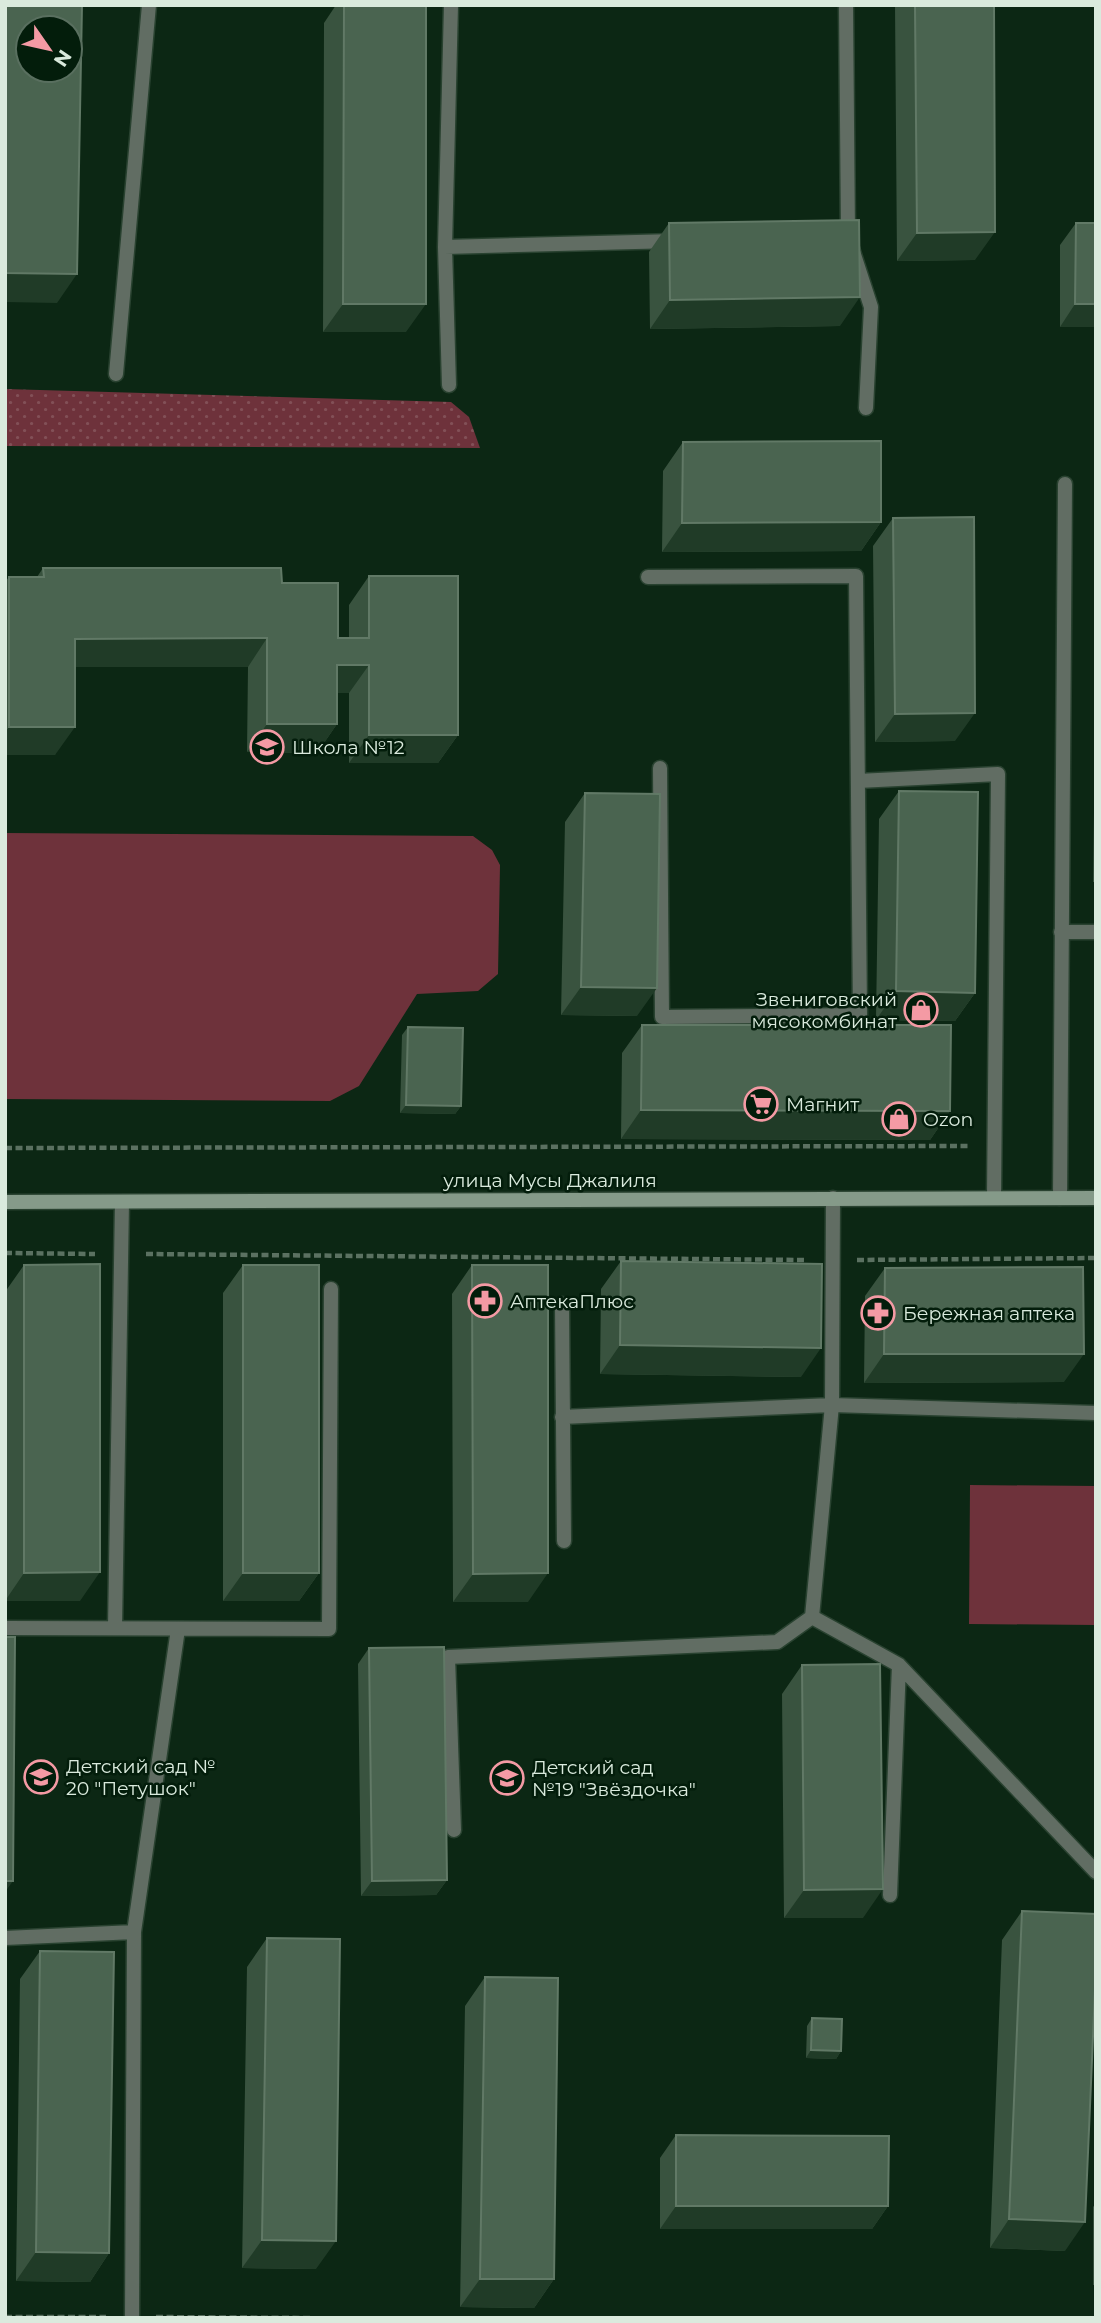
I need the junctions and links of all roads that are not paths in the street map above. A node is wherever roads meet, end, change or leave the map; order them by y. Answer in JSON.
{"nodes":[{"id":1,"x":149,"y":5,"type":"edge"},
{"id":2,"x":451,"y":5,"type":"edge"},
{"id":3,"x":846,"y":5,"type":"edge"},
{"id":4,"x":695,"y":240,"type":"edge"},
{"id":5,"x":445,"y":247,"type":"junction"},
{"id":6,"x":116,"y":374,"type":"dead end"},
{"id":7,"x":449,"y":385,"type":"dead end"},
{"id":8,"x":866,"y":408,"type":"dead end"},
{"id":9,"x":1065,"y":484,"type":"dead end"},
{"id":10,"x":648,"y":577,"type":"dead end"},
{"id":11,"x":660,"y":768,"type":"dead end"},
{"id":12,"x":858,"y":780,"type":"junction"},
{"id":13,"x":1061,"y":932,"type":"junction"},
{"id":14,"x":1096,"y":932,"type":"edge"},
{"id":15,"x":994,"y":1197,"type":"junction"},
{"id":16,"x":834,"y":1198,"type":"junction"},
{"id":17,"x":1060,"y":1198,"type":"junction"},
{"id":18,"x":1096,"y":1198,"type":"edge"},
{"id":19,"x":5,"y":1202,"type":"edge"},
{"id":20,"x":122,"y":1202,"type":"junction"},
{"id":21,"x":331,"y":1289,"type":"dead end"},
{"id":22,"x":562,"y":1304,"type":"dead end"},
{"id":23,"x":832,"y":1405,"type":"junction"},
{"id":24,"x":1096,"y":1413,"type":"edge"},
{"id":25,"x":562,"y":1417,"type":"junction"},
{"id":26,"x":564,"y":1541,"type":"dead end"},
{"id":27,"x":813,"y":1617,"type":"junction"},
{"id":28,"x":5,"y":1628,"type":"edge"},
{"id":29,"x":115,"y":1628,"type":"junction"},
{"id":30,"x":178,"y":1629,"type":"junction"},
{"id":31,"x":898,"y":1665,"type":"junction"},
{"id":32,"x":454,"y":1830,"type":"dead end"},
{"id":33,"x":1096,"y":1872,"type":"edge"},
{"id":34,"x":890,"y":1895,"type":"dead end"},
{"id":35,"x":134,"y":1932,"type":"junction"},
{"id":36,"x":5,"y":1938,"type":"edge"},
{"id":37,"x":132,"y":2318,"type":"edge"}],
"edges":[{"from":1,"to":6,"type":"lane"},
{"from":2,"to":5,"type":"lane"},
{"from":3,"to":8,"type":"lane"},
{"from":4,"to":5,"type":"lane"},
{"from":5,"to":7,"type":"lane"},
{"from":9,"to":13,"type":"lane"},
{"from":10,"to":12,"type":"lane"},
{"from":11,"to":12,"type":"lane"},
{"from":12,"to":15,"type":"lane"},
{"from":13,"to":14,"type":"lane"},
{"from":13,"to":17,"type":"lane"},
{"from":15,"to":16,"type":"street","name":"улица Мусы Джалиля"},
{"from":15,"to":17,"type":"street","name":"улица Мусы Джалиля"},
{"from":16,"to":20,"type":"street","name":"улица Мусы Джалиля"},
{"from":16,"to":23,"type":"lane"},
{"from":17,"to":18,"type":"street","name":"улица Мусы Джалиля"},
{"from":19,"to":20,"type":"street","name":"улица Мусы Джалиля"},
{"from":20,"to":29,"type":"lane"},
{"from":21,"to":30,"type":"lane"},
{"from":22,"to":25,"type":"lane"},
{"from":23,"to":24,"type":"lane"},
{"from":23,"to":25,"type":"lane"},
{"from":23,"to":27,"type":"lane"},
{"from":25,"to":26,"type":"lane"},
{"from":27,"to":31,"type":"lane"},
{"from":27,"to":32,"type":"lane"},
{"from":28,"to":29,"type":"lane"},
{"from":29,"to":30,"type":"lane"},
{"from":30,"to":35,"type":"lane"},
{"from":31,"to":33,"type":"lane"},
{"from":31,"to":34,"type":"lane"},
{"from":35,"to":36,"type":"lane"},
{"from":35,"to":37,"type":"lane"}]}
